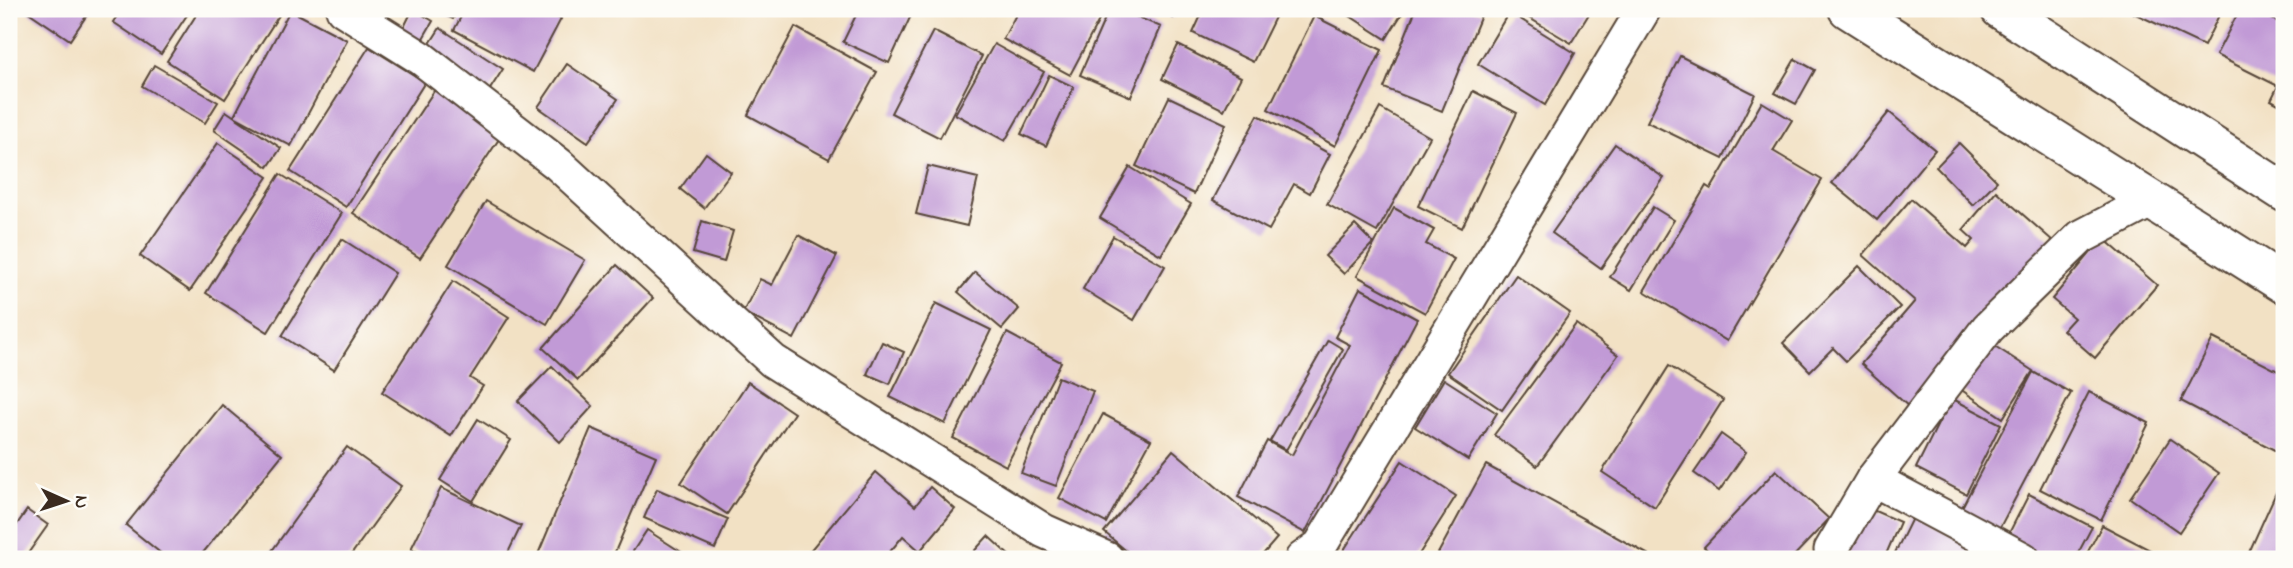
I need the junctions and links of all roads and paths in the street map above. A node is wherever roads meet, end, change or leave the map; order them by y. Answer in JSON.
{"nodes":[{"id":1,"x":343,"y":9,"type":"edge"},
{"id":2,"x":1644,"y":9,"type":"edge"},
{"id":3,"x":1848,"y":9,"type":"edge"},
{"id":4,"x":2000,"y":9,"type":"edge"},
{"id":5,"x":2284,"y":192,"type":"edge"},
{"id":6,"x":2152,"y":200,"type":"junction"},
{"id":7,"x":2284,"y":284,"type":"edge"},
{"id":8,"x":1873,"y":479,"type":"junction"},
{"id":9,"x":1831,"y":550,"type":"dead end"},
{"id":10,"x":1107,"y":559,"type":"edge"},
{"id":11,"x":1302,"y":559,"type":"edge"},
{"id":12,"x":2023,"y":559,"type":"edge"}],
"edges":[{"from":1,"to":10,"type":"street"},
{"from":2,"to":11,"type":"street"},
{"from":3,"to":6,"type":"highway"},
{"from":4,"to":5,"type":"highway"},
{"from":6,"to":7,"type":"highway"},
{"from":6,"to":8,"type":"street"},
{"from":8,"to":9,"type":"street"},
{"from":8,"to":12,"type":"street"}]}
